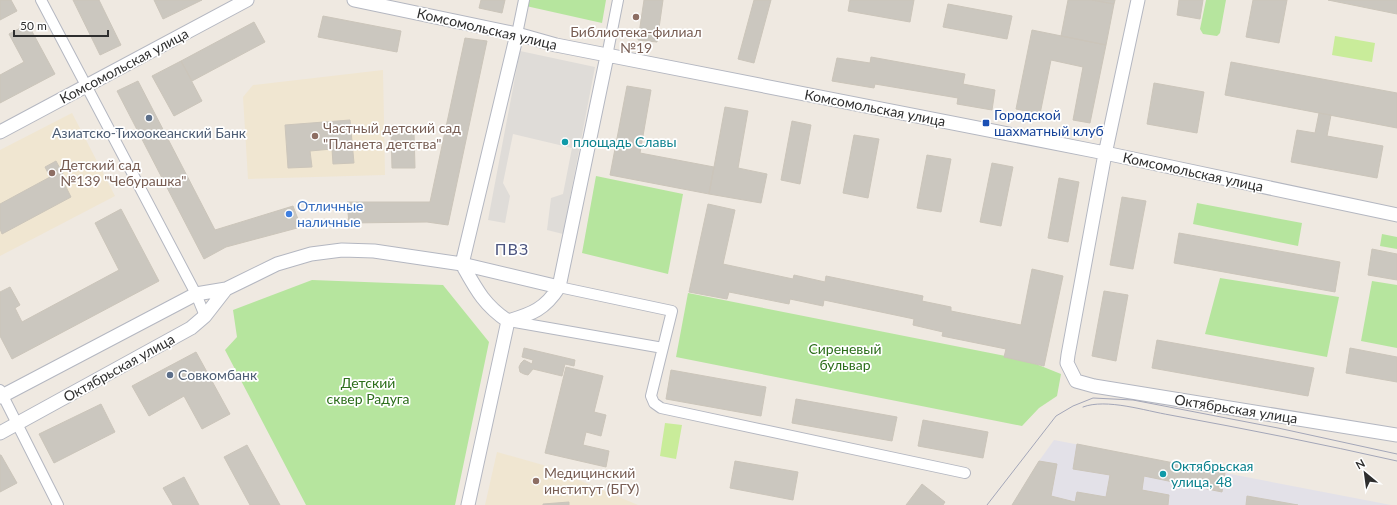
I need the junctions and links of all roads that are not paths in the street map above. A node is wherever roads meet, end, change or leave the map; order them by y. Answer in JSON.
{"nodes":[{"id":1,"x":41,"y":0,"type":"edge"},
{"id":2,"x":248,"y":0,"type":"edge"},
{"id":3,"x":354,"y":0,"type":"edge"},
{"id":4,"x":524,"y":0,"type":"edge"},
{"id":5,"x":618,"y":0,"type":"edge"},
{"id":6,"x":1138,"y":0,"type":"edge"},
{"id":7,"x":517,"y":34,"type":"junction"},
{"id":8,"x":607,"y":56,"type":"junction"},
{"id":9,"x":87,"y":86,"type":"junction"},
{"id":10,"x":0,"y":132,"type":"edge"},
{"id":11,"x":1105,"y":153,"type":"junction"},
{"id":12,"x":1397,"y":215,"type":"edge"},
{"id":13,"x":462,"y":264,"type":"junction"},
{"id":14,"x":559,"y":287,"type":"junction"},
{"id":15,"x":226,"y":289,"type":"junction"},
{"id":16,"x":196,"y":294,"type":"junction"},
{"id":17,"x":205,"y":316,"type":"junction"},
{"id":18,"x":508,"y":321,"type":"junction"},
{"id":19,"x":662,"y":348,"type":"junction"},
{"id":20,"x":1,"y":394,"type":"edge"},
{"id":21,"x":17,"y":424,"type":"junction"},
{"id":22,"x":0,"y":433,"type":"edge"},
{"id":23,"x":1397,"y":435,"type":"edge"},
{"id":24,"x":965,"y":473,"type":"dead end"},
{"id":25,"x":58,"y":505,"type":"edge"},
{"id":26,"x":468,"y":505,"type":"edge"}],
"edges":[{"from":1,"to":9,"type":"street"},
{"from":2,"to":9,"type":"street","name":"Комсомольская улица"},
{"from":3,"to":7,"type":"street","name":"Комсомольская улица"},
{"from":4,"to":7,"type":"street"},
{"from":5,"to":8,"type":"street"},
{"from":6,"to":11,"type":"street"},
{"from":7,"to":8,"type":"street","name":"Комсомольская улица"},
{"from":7,"to":13,"type":"street"},
{"from":8,"to":11,"type":"street","name":"Комсомольская улица"},
{"from":8,"to":14,"type":"street"},
{"from":9,"to":10,"type":"street","name":"Комсомольская улица"},
{"from":9,"to":16,"type":"street"},
{"from":11,"to":12,"type":"street","name":"Комсомольская улица"},
{"from":11,"to":23,"type":"street","name":"Октябрьская улица"},
{"from":13,"to":14,"type":"street","name":"Октябрьская улица"},
{"from":13,"to":15,"type":"street","name":"Октябрьская улица"},
{"from":13,"to":18,"type":"street"},
{"from":14,"to":18,"type":"street"},
{"from":14,"to":19,"type":"street"},
{"from":15,"to":16,"type":"street","name":"Октябрьская улица"},
{"from":15,"to":17,"type":"street","name":"Октябрьская улица"},
{"from":16,"to":17,"type":"street"},
{"from":16,"to":20,"type":"street","name":"Октябрьская улица"},
{"from":17,"to":21,"type":"street","name":"Октябрьская улица"},
{"from":18,"to":19,"type":"street"},
{"from":18,"to":26,"type":"street"},
{"from":19,"to":24,"type":"street"},
{"from":20,"to":21,"type":"street"},
{"from":21,"to":22,"type":"street","name":"Октябрьская улица"},
{"from":21,"to":25,"type":"street"}]}
